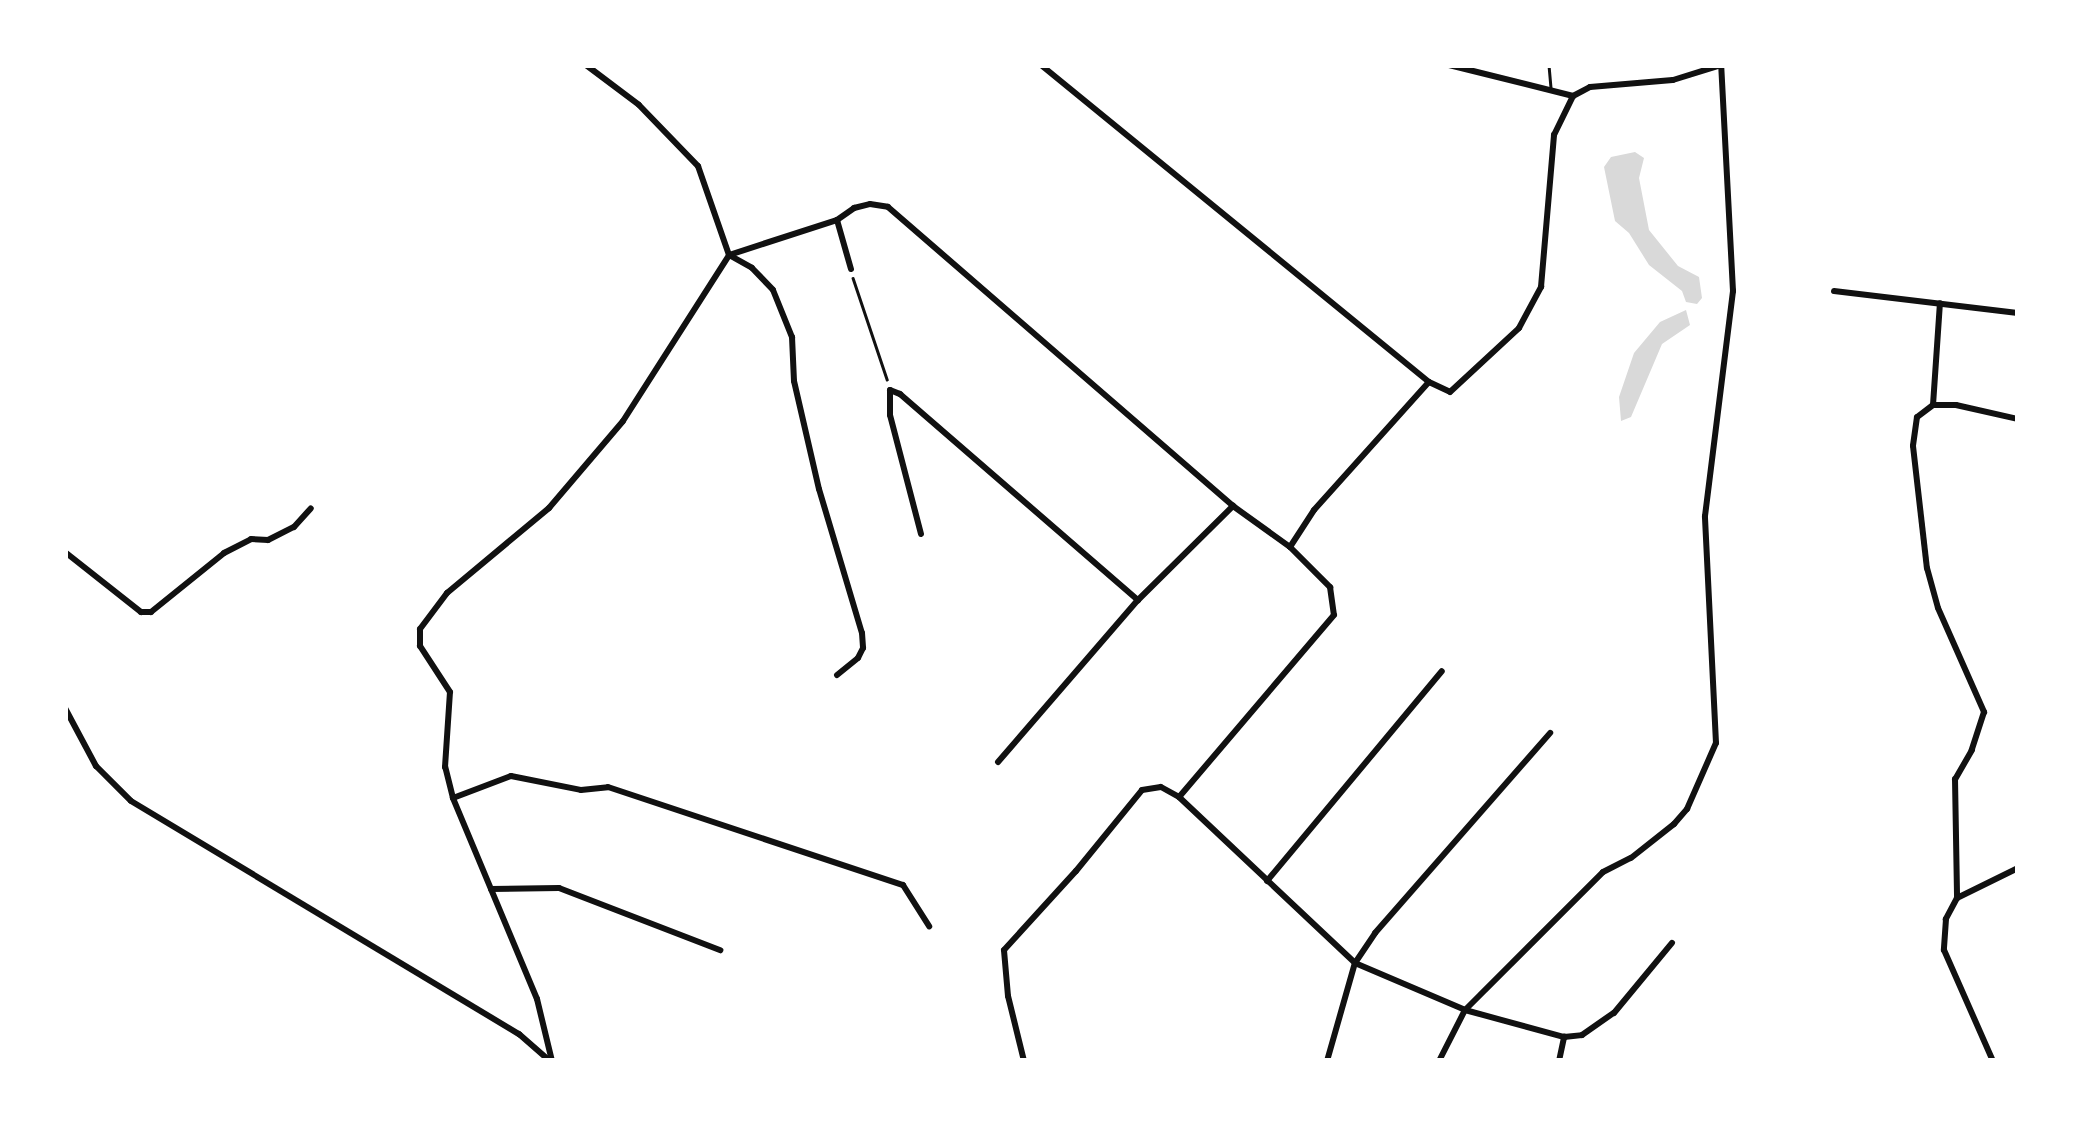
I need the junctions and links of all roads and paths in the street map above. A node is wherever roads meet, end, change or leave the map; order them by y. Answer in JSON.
{"nodes":[{"id":1,"x":586,"y":65,"type":"edge"},
{"id":2,"x":1041,"y":65,"type":"edge"},
{"id":3,"x":1450,"y":65,"type":"edge"},
{"id":4,"x":1550,"y":65,"type":"edge"},
{"id":5,"x":1721,"y":65,"type":"edge"},
{"id":6,"x":1551,"y":94,"type":"junction"},
{"id":7,"x":1573,"y":96,"type":"junction"},
{"id":8,"x":836,"y":220,"type":"junction"},
{"id":9,"x":729,"y":255,"type":"junction"},
{"id":10,"x":850,"y":269,"type":"joint"},
{"id":11,"x":1834,"y":291,"type":"dead end"},
{"id":12,"x":1940,"y":303,"type":"junction"},
{"id":13,"x":2018,"y":313,"type":"edge"},
{"id":14,"x":1429,"y":382,"type":"junction"},
{"id":15,"x":890,"y":390,"type":"junction"},
{"id":16,"x":1932,"y":404,"type":"junction"},
{"id":17,"x":2018,"y":419,"type":"edge"},
{"id":18,"x":1233,"y":506,"type":"junction"},
{"id":19,"x":310,"y":508,"type":"dead end"},
{"id":20,"x":921,"y":534,"type":"dead end"},
{"id":21,"x":1290,"y":547,"type":"junction"},
{"id":22,"x":65,"y":552,"type":"edge"},
{"id":23,"x":1138,"y":600,"type":"junction"},
{"id":24,"x":1442,"y":671,"type":"dead end"},
{"id":25,"x":836,"y":675,"type":"dead end"},
{"id":26,"x":65,"y":708,"type":"edge"},
{"id":27,"x":1550,"y":732,"type":"dead end"},
{"id":28,"x":998,"y":762,"type":"dead end"},
{"id":29,"x":1179,"y":797,"type":"junction"},
{"id":30,"x":452,"y":798,"type":"junction"},
{"id":31,"x":2018,"y":868,"type":"edge"},
{"id":32,"x":1267,"y":880,"type":"junction"},
{"id":33,"x":490,"y":889,"type":"junction"},
{"id":34,"x":1957,"y":895,"type":"junction"},
{"id":35,"x":930,"y":926,"type":"dead end"},
{"id":36,"x":1672,"y":943,"type":"dead end"},
{"id":37,"x":720,"y":950,"type":"dead end"},
{"id":38,"x":1355,"y":964,"type":"junction"},
{"id":39,"x":1465,"y":1010,"type":"junction"},
{"id":40,"x":1564,"y":1037,"type":"junction"},
{"id":41,"x":551,"y":1061,"type":"edge"},
{"id":42,"x":564,"y":1061,"type":"edge"},
{"id":43,"x":592,"y":1061,"type":"edge"},
{"id":44,"x":1024,"y":1061,"type":"edge"},
{"id":45,"x":1327,"y":1061,"type":"edge"},
{"id":46,"x":1439,"y":1061,"type":"edge"},
{"id":47,"x":1559,"y":1061,"type":"edge"},
{"id":48,"x":1994,"y":1061,"type":"edge"}],
"edges":[{"from":1,"to":9,"type":"street"},
{"from":2,"to":14,"type":"street"},
{"from":3,"to":6,"type":"street"},
{"from":4,"to":6,"type":"lane"},
{"from":5,"to":7,"type":"street"},
{"from":5,"to":39,"type":"street"},
{"from":6,"to":7,"type":"street"},
{"from":7,"to":14,"type":"street"},
{"from":8,"to":9,"type":"street"},
{"from":8,"to":10,"type":"street"},
{"from":8,"to":18,"type":"street"},
{"from":9,"to":25,"type":"street"},
{"from":9,"to":30,"type":"street"},
{"from":10,"to":15,"type":"path"},
{"from":11,"to":12,"type":"street"},
{"from":12,"to":13,"type":"street"},
{"from":12,"to":16,"type":"street"},
{"from":14,"to":21,"type":"street"},
{"from":15,"to":20,"type":"street"},
{"from":15,"to":23,"type":"street"},
{"from":16,"to":17,"type":"street"},
{"from":16,"to":34,"type":"street"},
{"from":18,"to":21,"type":"street"},
{"from":18,"to":23,"type":"street"},
{"from":19,"to":22,"type":"street"},
{"from":21,"to":29,"type":"street"},
{"from":23,"to":28,"type":"street"},
{"from":24,"to":32,"type":"street"},
{"from":26,"to":41,"type":"street"},
{"from":27,"to":38,"type":"street"},
{"from":29,"to":32,"type":"street"},
{"from":29,"to":44,"type":"street"},
{"from":30,"to":33,"type":"street"},
{"from":30,"to":35,"type":"street"},
{"from":31,"to":34,"type":"street"},
{"from":32,"to":38,"type":"street"},
{"from":33,"to":37,"type":"street"},
{"from":33,"to":41,"type":"street"},
{"from":34,"to":48,"type":"street"},
{"from":36,"to":40,"type":"street"},
{"from":38,"to":39,"type":"street"},
{"from":38,"to":45,"type":"street"},
{"from":39,"to":40,"type":"street"},
{"from":39,"to":46,"type":"street"},
{"from":40,"to":47,"type":"street"},
{"from":42,"to":43,"type":"street"}]}
